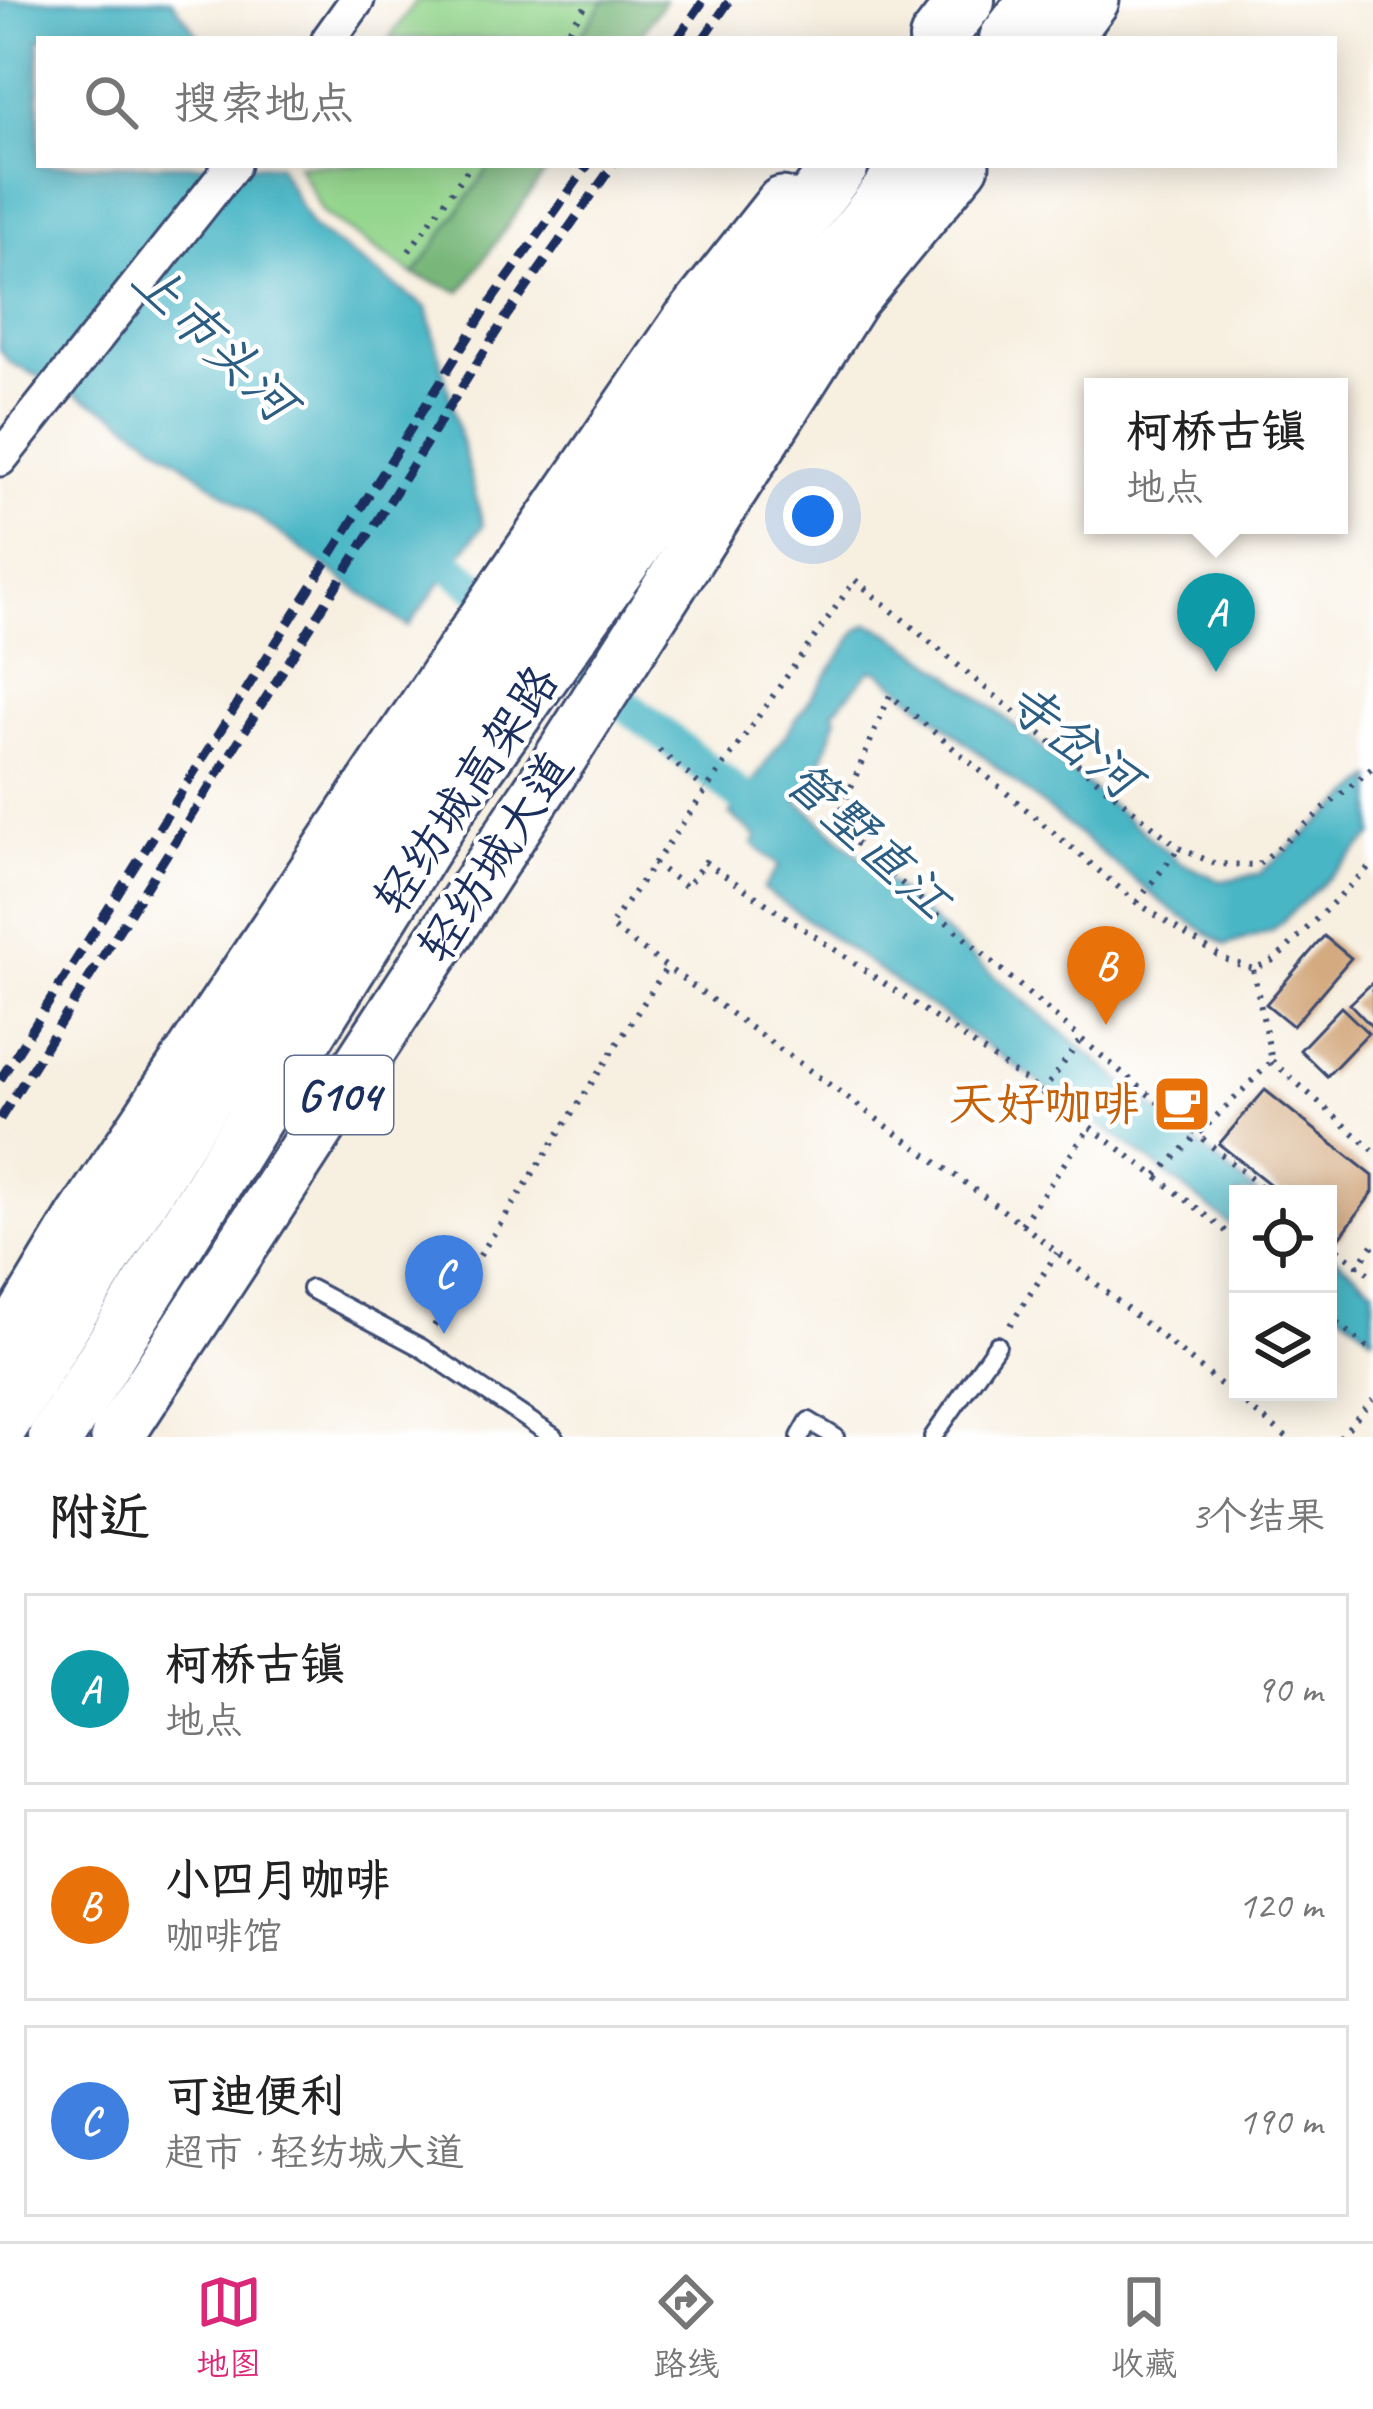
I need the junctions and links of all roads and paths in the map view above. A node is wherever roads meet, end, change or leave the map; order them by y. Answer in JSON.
{"nodes":[{"id":1,"x":357,"y":0,"type":"edge"},
{"id":2,"x":590,"y":0,"type":"edge"},
{"id":3,"x":943,"y":0,"type":"edge"},
{"id":4,"x":967,"y":0,"type":"edge"},
{"id":5,"x":1037,"y":0,"type":"edge"},
{"id":6,"x":1094,"y":0,"type":"edge"},
{"id":7,"x":331,"y":36,"type":"edge"},
{"id":8,"x":564,"y":36,"type":"edge"},
{"id":9,"x":914,"y":36,"type":"edge"},
{"id":10,"x":940,"y":36,"type":"edge"},
{"id":11,"x":1009,"y":36,"type":"edge"},
{"id":12,"x":1066,"y":36,"type":"edge"},
{"id":13,"x":231,"y":168,"type":"edge"},
{"id":14,"x":469,"y":168,"type":"edge"},
{"id":15,"x":810,"y":168,"type":"edge"},
{"id":16,"x":839,"y":168,"type":"edge"},
{"id":17,"x":908,"y":168,"type":"edge"},
{"id":18,"x":961,"y":168,"type":"edge"},
{"id":19,"x":410,"y":251,"type":"dead end"},
{"id":20,"x":0,"y":459,"type":"edge"},
{"id":21,"x":659,"y":750,"type":"dead end"},
{"id":22,"x":1373,"y":766,"type":"edge"},
{"id":23,"x":704,"y":789,"type":"junction"},
{"id":24,"x":1179,"y":848,"type":"junction"},
{"id":25,"x":652,"y":863,"type":"junction"},
{"id":26,"x":1373,"y":863,"type":"edge"},
{"id":27,"x":1136,"y":902,"type":"junction"},
{"id":28,"x":667,"y":967,"type":"junction"},
{"id":29,"x":1253,"y":969,"type":"junction"},
{"id":30,"x":1081,"y":1039,"type":"junction"},
{"id":31,"x":1272,"y":1061,"type":"junction"},
{"id":32,"x":1042,"y":1093,"type":"junction"},
{"id":33,"x":1090,"y":1127,"type":"junction"},
{"id":34,"x":1197,"y":1134,"type":"junction"},
{"id":35,"x":1373,"y":1150,"type":"edge"},
{"id":36,"x":1157,"y":1174,"type":"junction"},
{"id":37,"x":1259,"y":1185,"type":"edge"},
{"id":38,"x":1022,"y":1225,"type":"junction"},
{"id":39,"x":1229,"y":1234,"type":"edge"},
{"id":40,"x":1373,"y":1245,"type":"edge"},
{"id":41,"x":1337,"y":1250,"type":"edge"},
{"id":42,"x":1057,"y":1252,"type":"junction"},
{"id":43,"x":1358,"y":1267,"type":"junction"},
{"id":44,"x":1373,"y":1277,"type":"edge"},
{"id":45,"x":311,"y":1289,"type":"dead end"},
{"id":46,"x":1337,"y":1322,"type":"edge"},
{"id":47,"x":997,"y":1345,"type":"joint"},
{"id":48,"x":420,"y":1347,"type":"junction"},
{"id":49,"x":1373,"y":1352,"type":"edge"},
{"id":50,"x":0,"y":1355,"type":"edge"},
{"id":51,"x":1373,"y":1400,"type":"edge"},
{"id":52,"x":0,"y":1426,"type":"edge"},
{"id":53,"x":56,"y":1437,"type":"edge"},
{"id":54,"x":117,"y":1437,"type":"edge"},
{"id":55,"x":554,"y":1437,"type":"edge"},
{"id":56,"x":800,"y":1437,"type":"edge"},
{"id":57,"x":835,"y":1437,"type":"edge"},
{"id":58,"x":933,"y":1437,"type":"edge"},
{"id":59,"x":1286,"y":1437,"type":"edge"},
{"id":60,"x":1340,"y":1437,"type":"edge"}],
"edges":[{"from":1,"to":7,"type":"street"},
{"from":2,"to":8,"type":"path"},
{"from":3,"to":9,"type":"main road"},
{"from":4,"to":10,"type":"highway"},
{"from":5,"to":11,"type":"highway"},
{"from":6,"to":12,"type":"main road"},
{"from":13,"to":20,"type":"street"},
{"from":14,"to":19,"type":"path"},
{"from":15,"to":50,"type":"main road"},
{"from":16,"to":52,"type":"highway","name":"轻纺城高架路"},
{"from":17,"to":53,"type":"highway","name":"轻纺城高架路"},
{"from":18,"to":54,"type":"main road","name":"轻纺城大道","number":"G104"},
{"from":21,"to":23,"type":"path"},
{"from":22,"to":24,"type":"path"},
{"from":23,"to":24,"type":"path"},
{"from":23,"to":25,"type":"path"},
{"from":24,"to":27,"type":"path"},
{"from":25,"to":28,"type":"path"},
{"from":25,"to":32,"type":"path"},
{"from":26,"to":29,"type":"path"},
{"from":27,"to":29,"type":"path"},
{"from":27,"to":30,"type":"path"},
{"from":28,"to":38,"type":"path"},
{"from":28,"to":48,"type":"path"},
{"from":29,"to":31,"type":"path"},
{"from":30,"to":32,"type":"path"},
{"from":30,"to":34,"type":"path"},
{"from":31,"to":34,"type":"path"},
{"from":31,"to":35,"type":"path"},
{"from":32,"to":33,"type":"path"},
{"from":33,"to":36,"type":"path"},
{"from":33,"to":38,"type":"path"},
{"from":34,"to":36,"type":"path"},
{"from":34,"to":37,"type":"path"},
{"from":36,"to":39,"type":"path"},
{"from":38,"to":42,"type":"path"},
{"from":40,"to":43,"type":"path"},
{"from":41,"to":43,"type":"path"},
{"from":42,"to":47,"type":"path"},
{"from":42,"to":59,"type":"path"},
{"from":43,"to":44,"type":"path"},
{"from":45,"to":48,"type":"lane"},
{"from":46,"to":49,"type":"path"},
{"from":47,"to":58,"type":"lane"},
{"from":48,"to":55,"type":"lane"},
{"from":51,"to":60,"type":"path"},
{"from":56,"to":57,"type":"lane"}]}
